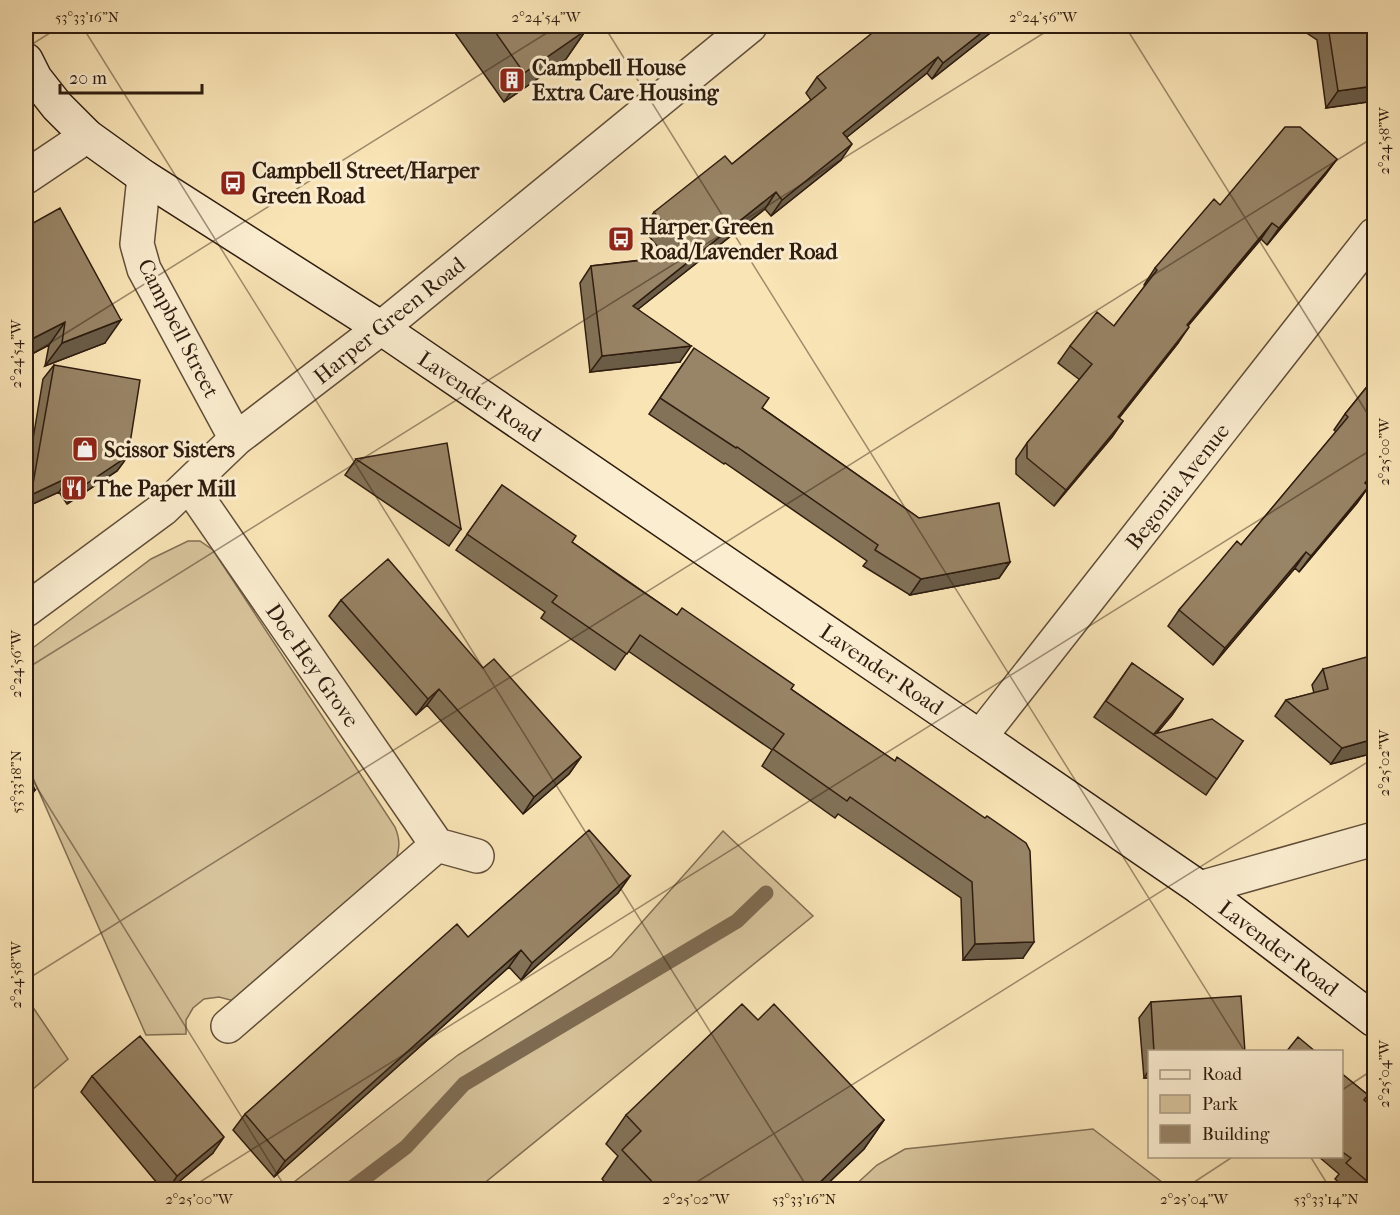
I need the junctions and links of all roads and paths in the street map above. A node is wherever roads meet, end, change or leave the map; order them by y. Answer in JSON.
{"nodes":[{"id":1,"x":750,"y":26,"type":"edge"},
{"id":2,"x":26,"y":60,"type":"edge"},
{"id":3,"x":87,"y":136,"type":"junction"},
{"id":4,"x":26,"y":177,"type":"edge"},
{"id":5,"x":144,"y":177,"type":"junction"},
{"id":6,"x":1374,"y":235,"type":"edge"},
{"id":7,"x":381,"y":328,"type":"junction"},
{"id":8,"x":236,"y":439,"type":"junction"},
{"id":9,"x":189,"y":485,"type":"junction"},
{"id":10,"x":26,"y":610,"type":"edge"},
{"id":11,"x":980,"y":737,"type":"junction"},
{"id":12,"x":1374,"y":839,"type":"edge"},
{"id":13,"x":437,"y":845,"type":"junction"},
{"id":14,"x":477,"y":856,"type":"dead end"},
{"id":15,"x":1200,"y":888,"type":"junction"},
{"id":16,"x":1374,"y":1020,"type":"edge"},
{"id":17,"x":228,"y":1026,"type":"dead end"}],
"edges":[{"from":1,"to":7,"type":"street","name":"Harper Green Road"},
{"from":2,"to":3,"type":"street"},
{"from":3,"to":4,"type":"street"},
{"from":3,"to":5,"type":"street"},
{"from":5,"to":7,"type":"street"},
{"from":5,"to":8,"type":"street","name":"Campbell Street"},
{"from":6,"to":11,"type":"street","name":"Begonia Avenue"},
{"from":7,"to":8,"type":"street","name":"Harper Green Road"},
{"from":7,"to":11,"type":"street","name":"Lavender Road"},
{"from":8,"to":9,"type":"street","name":"Harper Green Road"},
{"from":9,"to":10,"type":"street","name":"Harper Green Road"},
{"from":9,"to":13,"type":"street","name":"Doe Hey Grove"},
{"from":11,"to":15,"type":"street","name":"Lavender Road"},
{"from":12,"to":15,"type":"street"},
{"from":13,"to":14,"type":"street"},
{"from":13,"to":17,"type":"street"},
{"from":15,"to":16,"type":"street","name":"Lavender Road"}]}
